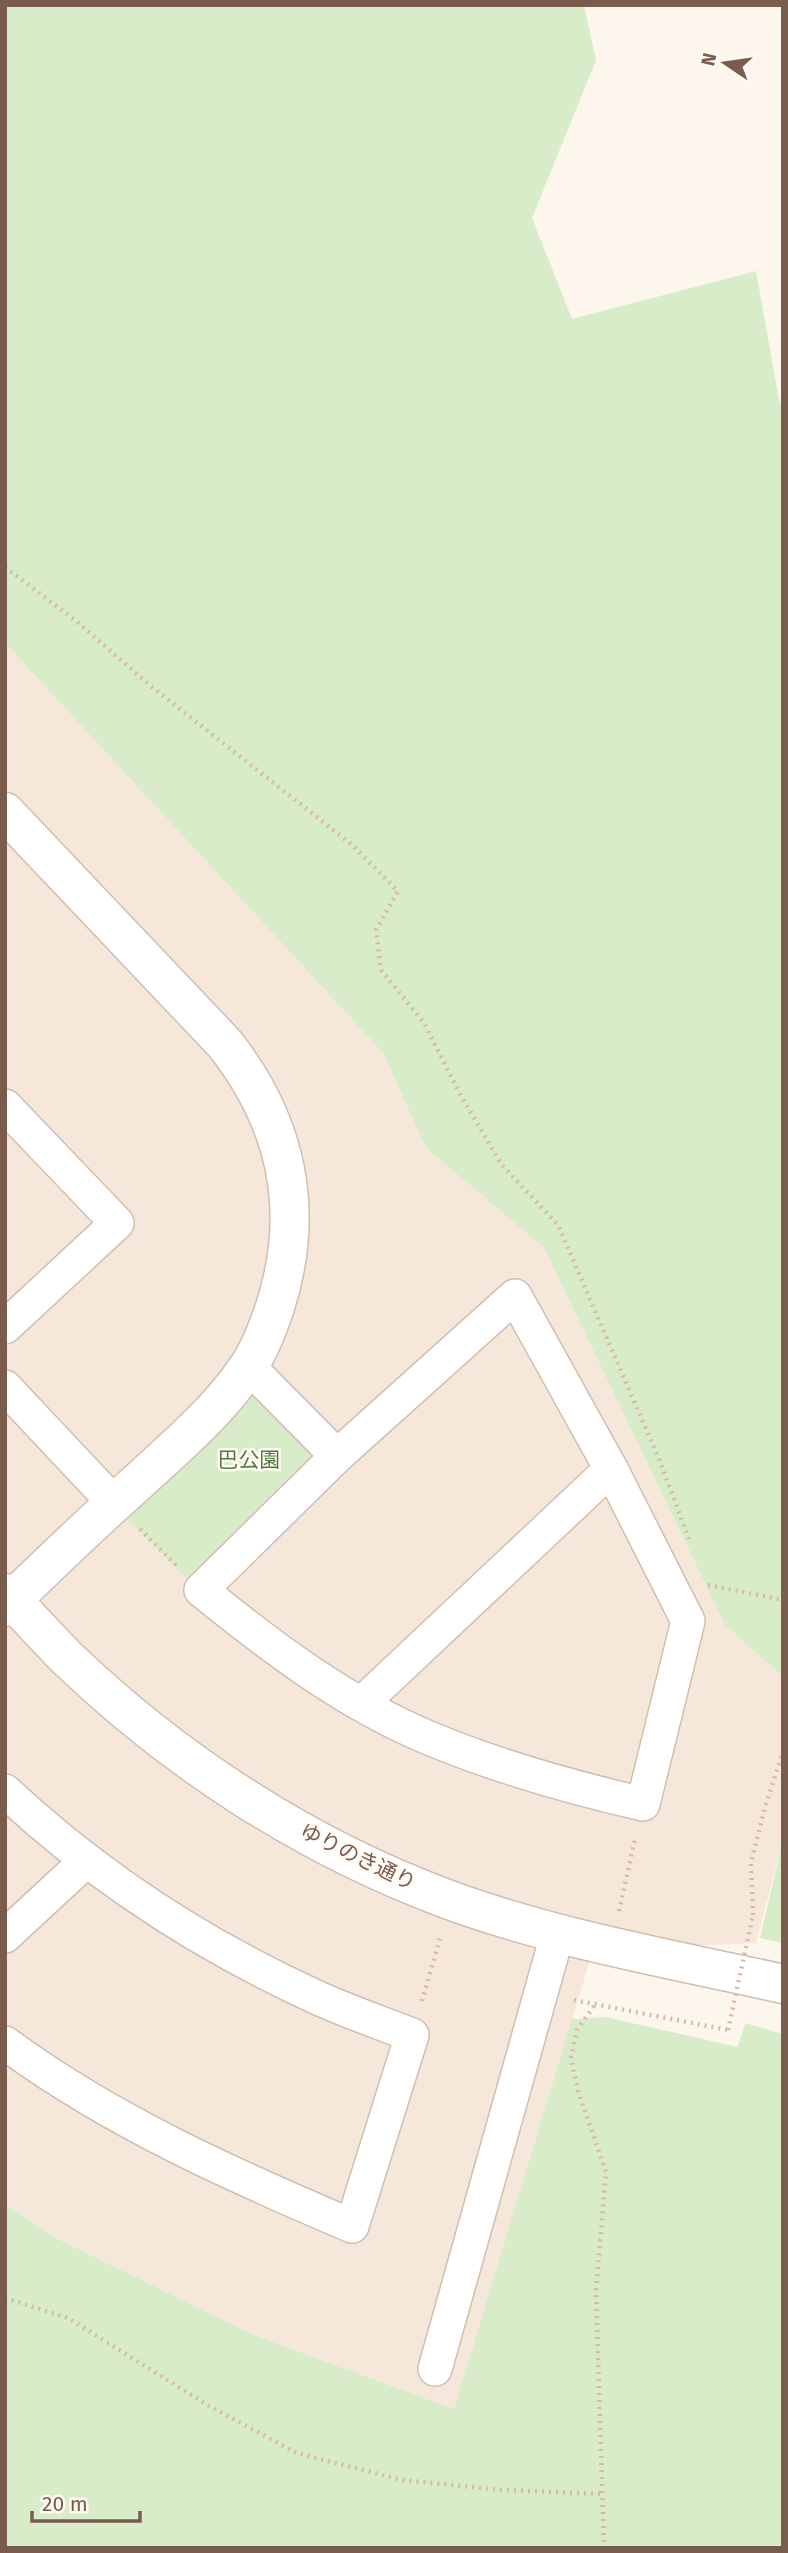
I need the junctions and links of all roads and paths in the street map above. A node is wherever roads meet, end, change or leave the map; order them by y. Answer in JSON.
{"nodes":[{"id":1,"x":5,"y":567,"type":"edge"},
{"id":2,"x":5,"y":812,"type":"edge"},
{"id":3,"x":5,"y":1106,"type":"edge"},
{"id":4,"x":5,"y":1327,"type":"edge"},
{"id":5,"x":248,"y":1367,"type":"junction"},
{"id":6,"x":5,"y":1387,"type":"edge"},
{"id":7,"x":337,"y":1456,"type":"junction"},
{"id":8,"x":611,"y":1469,"type":"junction"},
{"id":9,"x":114,"y":1503,"type":"junction"},
{"id":10,"x":692,"y":1547,"type":"dead end"},
{"id":11,"x":706,"y":1584,"type":"dead end"},
{"id":12,"x":201,"y":1590,"type":"junction"},
{"id":13,"x":8,"y":1600,"type":"edge"},
{"id":14,"x":783,"y":1600,"type":"edge"},
{"id":15,"x":361,"y":1704,"type":"junction"},
{"id":16,"x":783,"y":1752,"type":"edge"},
{"id":17,"x":5,"y":1791,"type":"edge"},
{"id":18,"x":643,"y":1804,"type":"junction"},
{"id":19,"x":86,"y":1861,"type":"junction"},
{"id":20,"x":619,"y":1912,"type":"dead end"},
{"id":21,"x":558,"y":1932,"type":"junction"},
{"id":22,"x":441,"y":1935,"type":"dead end"},
{"id":23,"x":5,"y":1936,"type":"edge"},
{"id":24,"x":783,"y":1984,"type":"edge"},
{"id":25,"x":412,"y":2035,"type":"junction"},
{"id":26,"x":5,"y":2043,"type":"edge"},
{"id":27,"x":5,"y":2298,"type":"edge"},
{"id":28,"x":435,"y":2369,"type":"dead end"},
{"id":29,"x":604,"y":2494,"type":"junction"},
{"id":30,"x":604,"y":2548,"type":"edge"}],
"edges":[{"from":1,"to":10,"type":"path"},
{"from":2,"to":5,"type":"street"},
{"from":3,"to":4,"type":"street"},
{"from":5,"to":7,"type":"street"},
{"from":5,"to":9,"type":"street"},
{"from":6,"to":9,"type":"street"},
{"from":7,"to":8,"type":"street"},
{"from":7,"to":12,"type":"street"},
{"from":8,"to":15,"type":"street"},
{"from":8,"to":18,"type":"street"},
{"from":9,"to":12,"type":"path"},
{"from":9,"to":13,"type":"street"},
{"from":11,"to":14,"type":"path"},
{"from":12,"to":15,"type":"street"},
{"from":13,"to":21,"type":"street","name":"ゆりのき通り"},
{"from":15,"to":18,"type":"street"},
{"from":16,"to":29,"type":"path","bridge":true},
{"from":17,"to":19,"type":"street"},
{"from":18,"to":20,"type":"path"},
{"from":19,"to":23,"type":"street"},
{"from":19,"to":25,"type":"street"},
{"from":21,"to":24,"type":"street","name":"ゆりのき通り"},
{"from":21,"to":28,"type":"street"},
{"from":22,"to":25,"type":"path"},
{"from":25,"to":26,"type":"street"},
{"from":27,"to":29,"type":"path"},
{"from":29,"to":30,"type":"path"}]}
